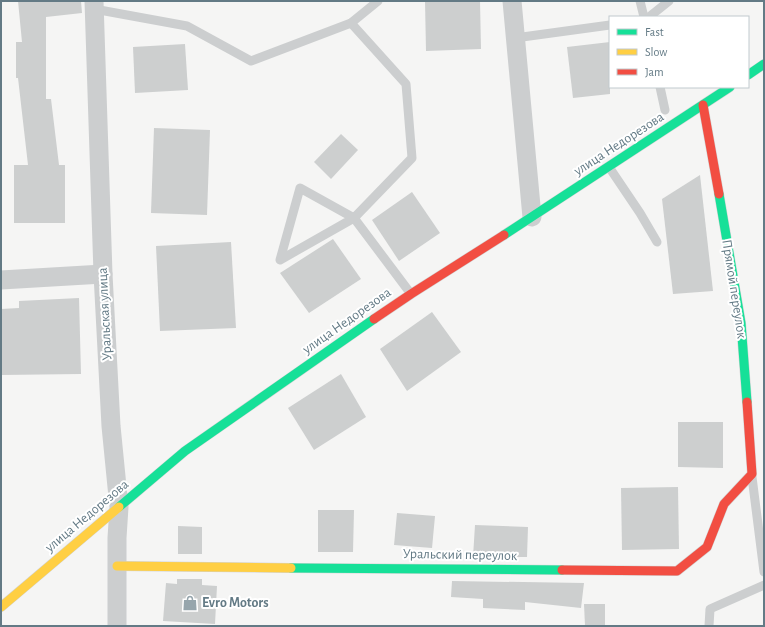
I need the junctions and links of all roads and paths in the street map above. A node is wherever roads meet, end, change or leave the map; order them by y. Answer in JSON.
{"nodes":[{"id":1,"x":378,"y":1,"type":"edge"},
{"id":2,"x":512,"y":1,"type":"edge"},
{"id":3,"x":640,"y":1,"type":"edge"},
{"id":4,"x":669,"y":1,"type":"edge"},
{"id":5,"x":94,"y":5,"type":"edge"},
{"id":6,"x":644,"y":16,"type":"edge"},
{"id":7,"x":650,"y":16,"type":"edge"},
{"id":8,"x":351,"y":23,"type":"junction"},
{"id":9,"x":609,"y":25,"type":"edge"},
{"id":10,"x":515,"y":38,"type":"junction"},
{"id":11,"x":764,"y":64,"type":"edge"},
{"id":12,"x":749,"y":74,"type":"edge"},
{"id":13,"x":660,"y":88,"type":"edge"},
{"id":14,"x":729,"y":88,"type":"edge"},
{"id":15,"x":703,"y":106,"type":"junction"},
{"id":16,"x":665,"y":110,"type":"dead end"},
{"id":17,"x":609,"y":167,"type":"junction"},
{"id":18,"x":532,"y":217,"type":"junction"},
{"id":19,"x":354,"y":218,"type":"junction"},
{"id":20,"x":657,"y":242,"type":"dead end"},
{"id":21,"x":103,"y":274,"type":"junction"},
{"id":22,"x":1,"y":280,"type":"edge"},
{"id":23,"x":411,"y":294,"type":"junction"},
{"id":24,"x":752,"y":474,"type":"junction"},
{"id":25,"x":119,"y":507,"type":"junction"},
{"id":26,"x":117,"y":566,"type":"junction"},
{"id":27,"x":764,"y":572,"type":"edge"},
{"id":28,"x":764,"y":585,"type":"edge"},
{"id":29,"x":1,"y":608,"type":"edge"},
{"id":30,"x":117,"y":626,"type":"edge"},
{"id":31,"x":709,"y":626,"type":"edge"}],
"edges":[{"from":1,"to":8,"type":"lane"},
{"from":2,"to":10,"type":"street"},
{"from":3,"to":6,"type":"lane"},
{"from":4,"to":7,"type":"lane"},
{"from":5,"to":8,"type":"lane"},
{"from":5,"to":21,"type":"street","name":"Уральская улица"},
{"from":8,"to":19,"type":"lane"},
{"from":9,"to":10,"type":"lane"},
{"from":10,"to":18,"type":"street"},
{"from":11,"to":12,"type":"street"},
{"from":13,"to":16,"type":"lane"},
{"from":14,"to":15,"type":"street","name":"улица Недорезова"},
{"from":15,"to":17,"type":"street","name":"улица Недорезова"},
{"from":15,"to":24,"type":"street","name":"Прямой переулок"},
{"from":17,"to":18,"type":"street","name":"улица Недорезова"},
{"from":17,"to":20,"type":"lane"},
{"from":18,"to":23,"type":"street","name":"улица Недорезова"},
{"from":19,"to":19,"type":"lane"},
{"from":19,"to":23,"type":"lane"},
{"from":21,"to":22,"type":"street"},
{"from":21,"to":25,"type":"street","name":"Уральская улица"},
{"from":23,"to":25,"type":"street","name":"улица Недорезова"},
{"from":24,"to":26,"type":"street","name":"Уральский переулок"},
{"from":24,"to":27,"type":"lane"},
{"from":25,"to":26,"type":"street","name":"Уральская улица"},
{"from":25,"to":29,"type":"street","name":"улица Недорезова"},
{"from":26,"to":30,"type":"street","name":"Уральская улица"},
{"from":28,"to":31,"type":"lane"}]}
